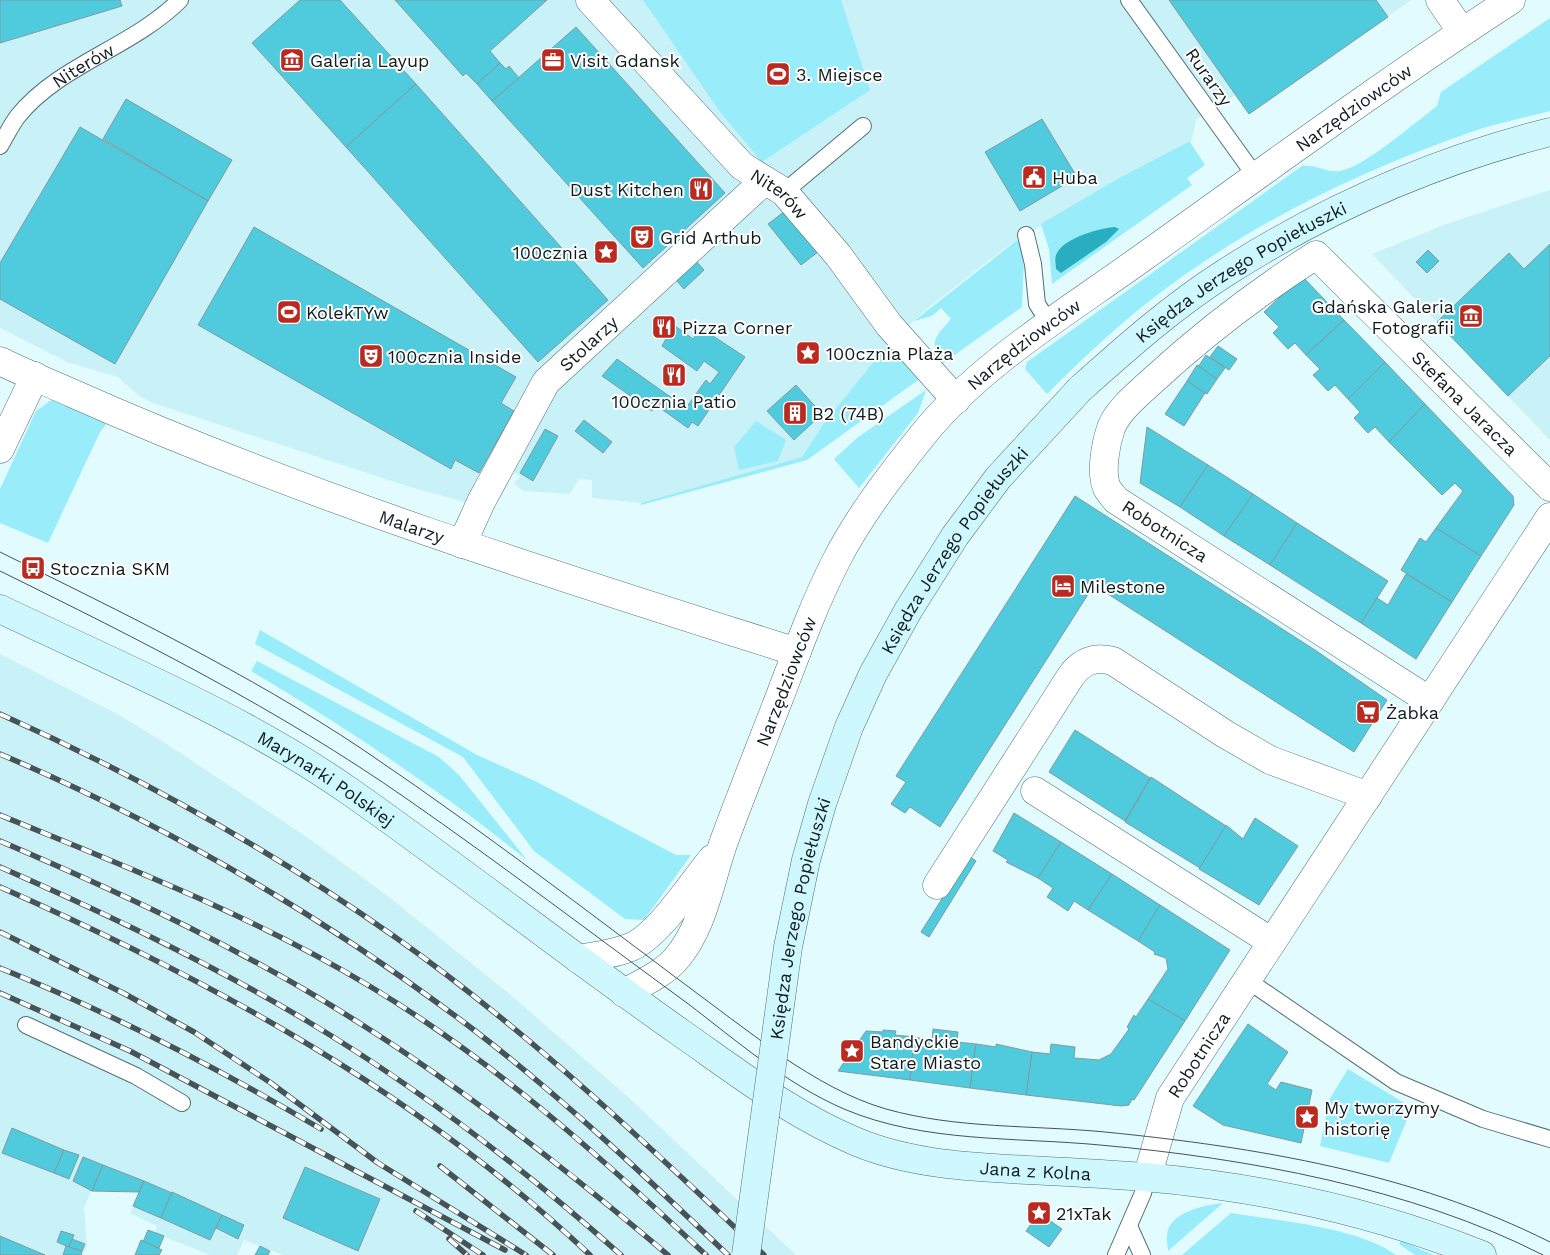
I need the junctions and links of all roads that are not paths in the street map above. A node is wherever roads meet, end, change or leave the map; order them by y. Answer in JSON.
{"nodes":[{"id":1,"x":180,"y":0,"type":"edge"},
{"id":2,"x":590,"y":0,"type":"edge"},
{"id":3,"x":1130,"y":0,"type":"edge"},
{"id":4,"x":1440,"y":0,"type":"edge"},
{"id":5,"x":1511,"y":0,"type":"edge"},
{"id":6,"x":1462,"y":32,"type":"junction"},
{"id":7,"x":863,"y":126,"type":"dead end"},
{"id":8,"x":1550,"y":132,"type":"edge"},
{"id":9,"x":0,"y":146,"type":"edge"},
{"id":10,"x":1256,"y":177,"type":"junction"},
{"id":11,"x":774,"y":186,"type":"junction"},
{"id":12,"x":1026,"y":234,"type":"dead end"},
{"id":13,"x":1316,"y":255,"type":"joint"},
{"id":14,"x":1050,"y":324,"type":"junction"},
{"id":15,"x":0,"y":361,"type":"edge"},
{"id":16,"x":35,"y":376,"type":"junction"},
{"id":17,"x":956,"y":400,"type":"junction"},
{"id":18,"x":0,"y":449,"type":"edge"},
{"id":19,"x":1550,"y":487,"type":"edge"},
{"id":20,"x":1550,"y":518,"type":"edge"},
{"id":21,"x":462,"y":544,"type":"junction"},
{"id":22,"x":0,"y":609,"type":"edge"},
{"id":23,"x":797,"y":652,"type":"junction"},
{"id":24,"x":1430,"y":701,"type":"junction"},
{"id":25,"x":1035,"y":791,"type":"dead end"},
{"id":26,"x":1368,"y":796,"type":"junction"},
{"id":27,"x":723,"y":846,"type":"junction"},
{"id":28,"x":937,"y":885,"type":"dead end"},
{"id":29,"x":1272,"y":942,"type":"junction"},
{"id":30,"x":578,"y":959,"type":"junction"},
{"id":31,"x":1247,"y":980,"type":"junction"},
{"id":32,"x":624,"y":993,"type":"junction"},
{"id":33,"x":26,"y":1026,"type":"dead end"},
{"id":34,"x":182,"y":1104,"type":"dead end"},
{"id":35,"x":1550,"y":1139,"type":"edge"},
{"id":36,"x":1147,"y":1178,"type":"junction"},
{"id":37,"x":1129,"y":1226,"type":"junction"},
{"id":38,"x":746,"y":1255,"type":"edge"},
{"id":39,"x":1116,"y":1255,"type":"edge"},
{"id":40,"x":1142,"y":1255,"type":"edge"},
{"id":41,"x":1482,"y":1255,"type":"edge"}],
"edges":[{"from":1,"to":9,"type":"lane","name":"Niterów"},
{"from":2,"to":11,"type":"street","name":"Niterów"},
{"from":3,"to":10,"type":"lane","name":"Rurarzy"},
{"from":4,"to":6,"type":"street"},
{"from":5,"to":6,"type":"street","name":"Narzędziowców"},
{"from":6,"to":10,"type":"street","name":"Narzędziowców"},
{"from":7,"to":11,"type":"lane","name":"Stolarzy"},
{"from":8,"to":38,"type":"main road","name":"Księdza Jerzego Popiełuszki","bridge":true},
{"from":10,"to":14,"type":"street","name":"Narzędziowców"},
{"from":11,"to":17,"type":"street","name":"Niterów"},
{"from":11,"to":21,"type":"street","name":"Stolarzy"},
{"from":12,"to":14,"type":"lane"},
{"from":13,"to":19,"type":"street","name":"Stefana Jaracza"},
{"from":13,"to":24,"type":"street","name":"Robotnicza"},
{"from":14,"to":17,"type":"street","name":"Narzędziowców"},
{"from":15,"to":16,"type":"street","name":"Malarzy"},
{"from":16,"to":18,"type":"street"},
{"from":16,"to":21,"type":"street","name":"Malarzy"},
{"from":17,"to":23,"type":"street","name":"Narzędziowców"},
{"from":20,"to":24,"type":"street","name":"Robotnicza"},
{"from":21,"to":23,"type":"street","name":"Malarzy"},
{"from":22,"to":30,"type":"main road","name":"Marynarki Polskiej"},
{"from":23,"to":27,"type":"street","name":"Narzędziowców"},
{"from":24,"to":26,"type":"street","name":"Robotnicza"},
{"from":25,"to":29,"type":"street"},
{"from":26,"to":28,"type":"street"},
{"from":26,"to":29,"type":"street","name":"Robotnicza"},
{"from":27,"to":30,"type":"street","name":"Narzędziowców"},
{"from":27,"to":32,"type":"street","name":"Narzędziowców"},
{"from":29,"to":31,"type":"street","name":"Robotnicza"},
{"from":30,"to":32,"type":"main road","name":"Marynarki Polskiej"},
{"from":31,"to":35,"type":"lane"},
{"from":31,"to":36,"type":"street","name":"Robotnicza"},
{"from":32,"to":36,"type":"main road","name":"Jana z Kolna"},
{"from":33,"to":34,"type":"lane"},
{"from":36,"to":37,"type":"lane"},
{"from":36,"to":41,"type":"main road","name":"Jana z Kolna"},
{"from":37,"to":39,"type":"lane"},
{"from":37,"to":40,"type":"lane"}]}
